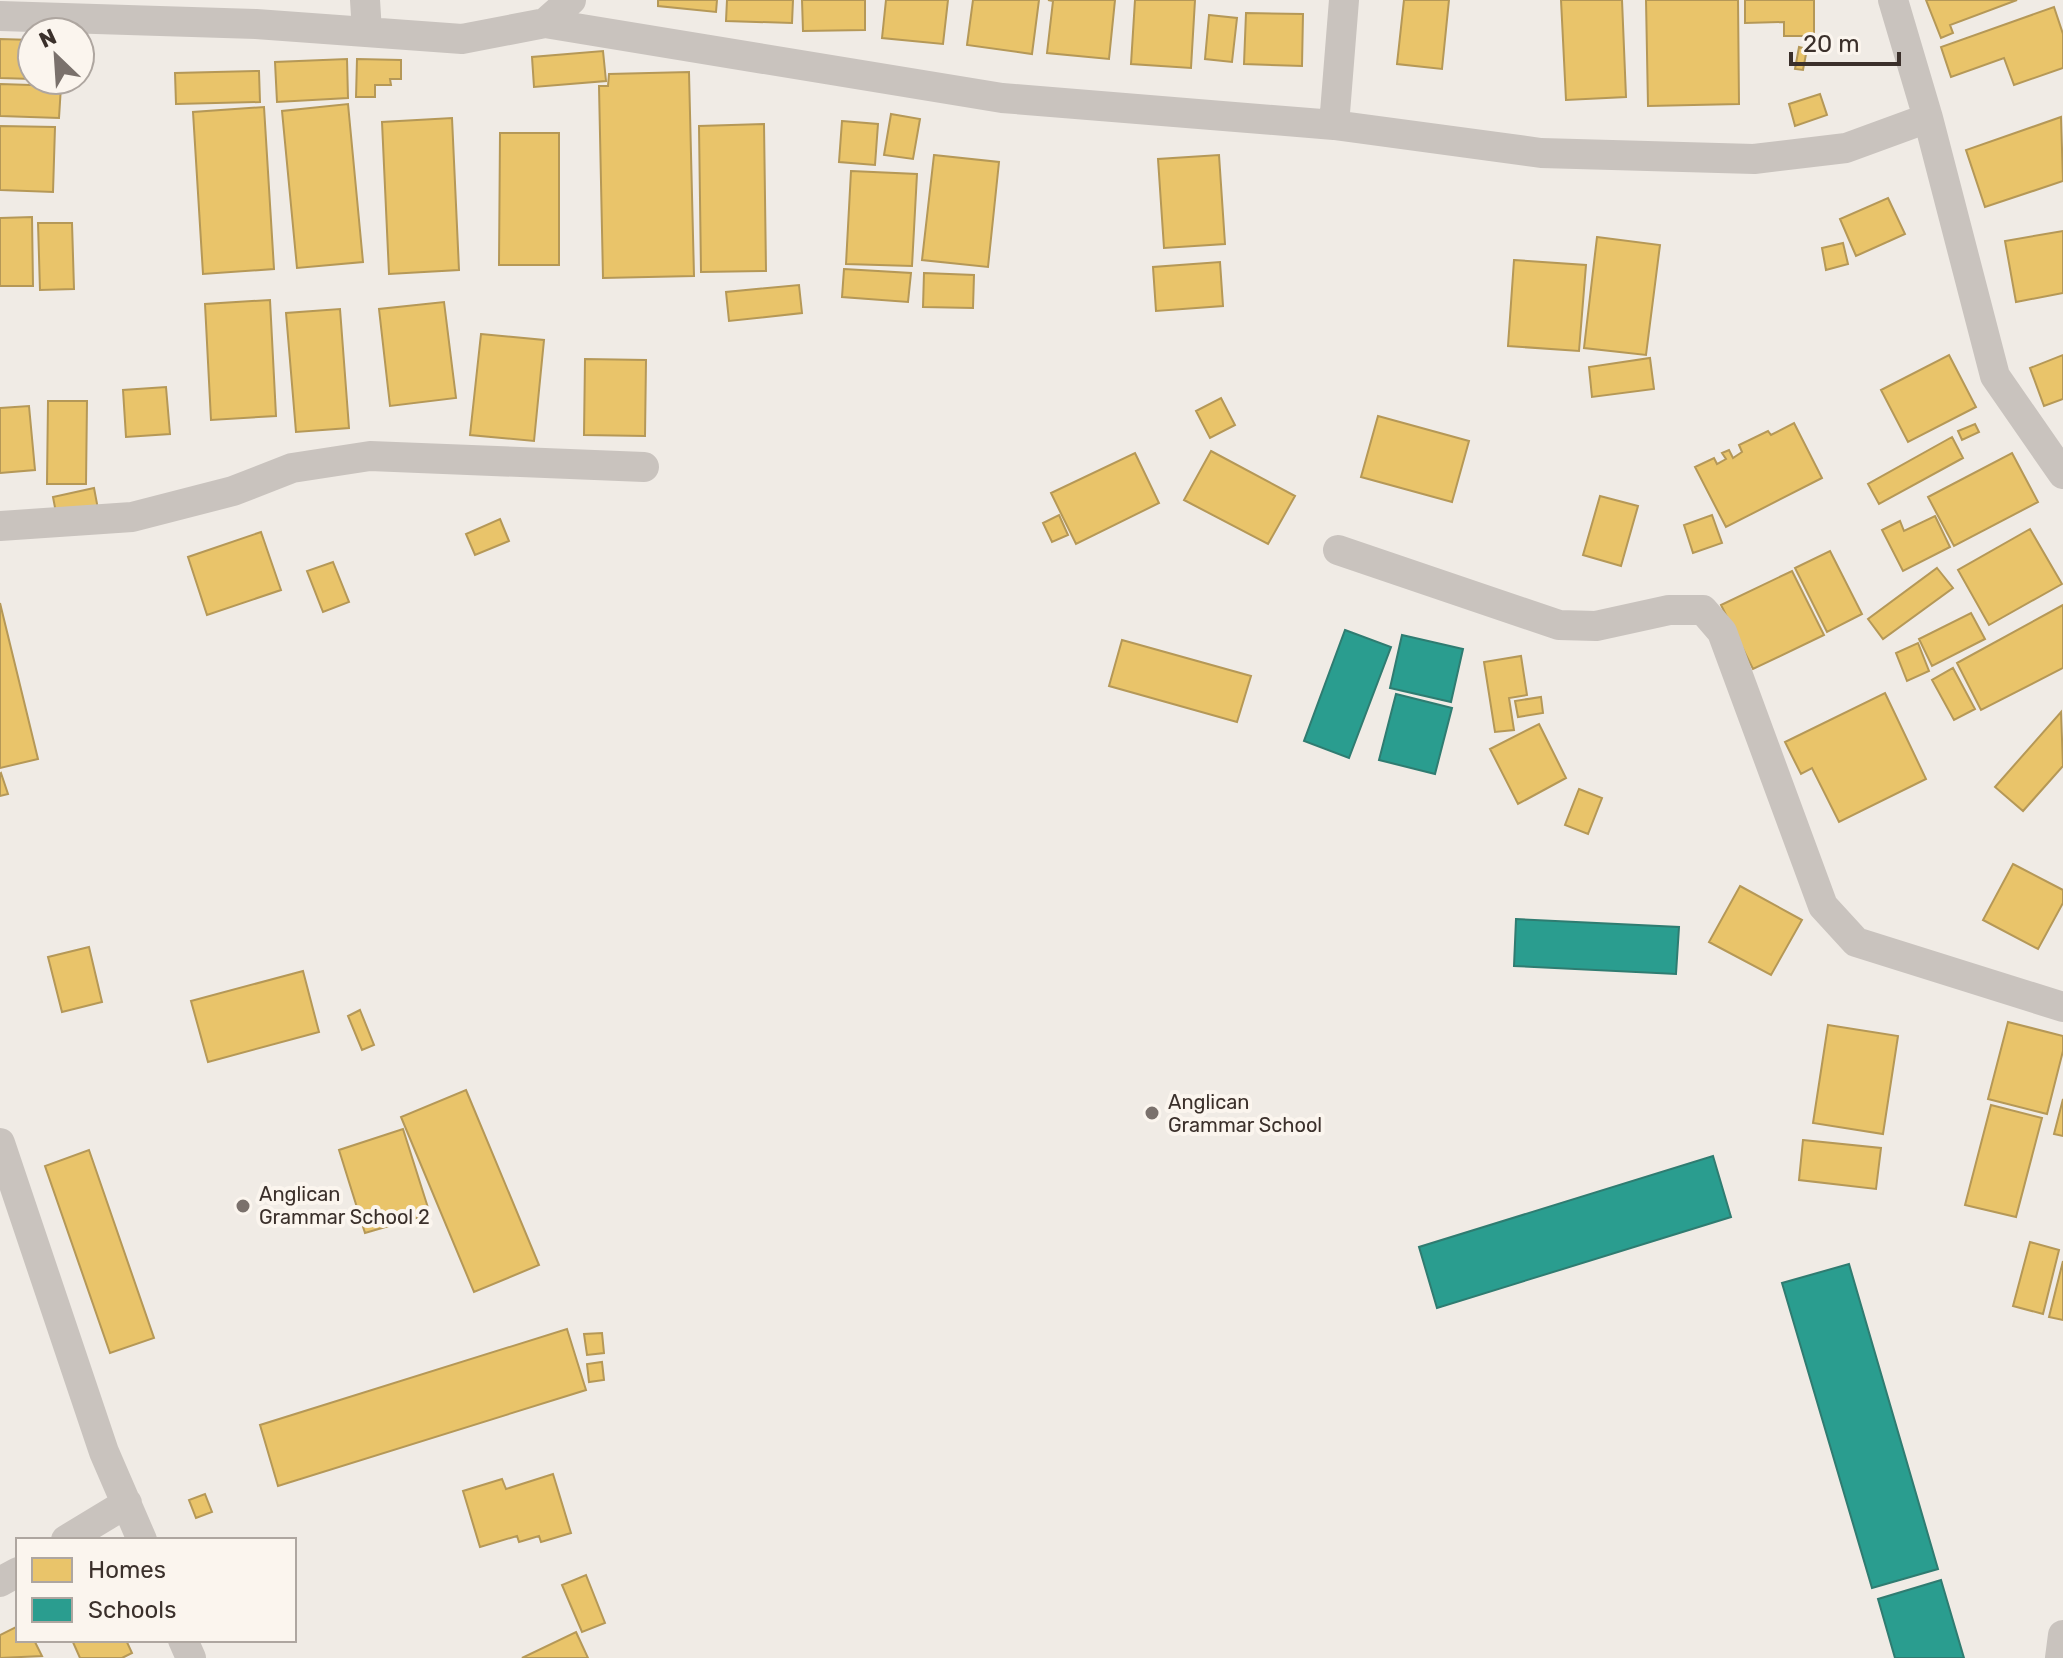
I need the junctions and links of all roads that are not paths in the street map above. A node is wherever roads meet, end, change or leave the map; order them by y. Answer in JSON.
{"nodes":[{"id":1,"x":365,"y":0,"type":"edge"},
{"id":2,"x":571,"y":0,"type":"edge"},
{"id":3,"x":1344,"y":0,"type":"edge"},
{"id":4,"x":1893,"y":0,"type":"edge"},
{"id":5,"x":0,"y":16,"type":"edge"},
{"id":6,"x":545,"y":23,"type":"junction"},
{"id":7,"x":367,"y":32,"type":"junction"},
{"id":8,"x":1928,"y":118,"type":"junction"},
{"id":9,"x":1334,"y":125,"type":"junction"},
{"id":10,"x":644,"y":467,"type":"dead end"},
{"id":11,"x":2063,"y":474,"type":"edge"},
{"id":12,"x":0,"y":526,"type":"edge"},
{"id":13,"x":1338,"y":550,"type":"dead end"},
{"id":14,"x":2063,"y":1007,"type":"edge"},
{"id":15,"x":0,"y":1143,"type":"edge"},
{"id":16,"x":127,"y":1503,"type":"junction"},
{"id":17,"x":69,"y":1538,"type":"edge"},
{"id":18,"x":141,"y":1538,"type":"edge"},
{"id":19,"x":2063,"y":1635,"type":"edge"},
{"id":20,"x":2060,"y":1658,"type":"edge"}],
"edges":[{"from":1,"to":7,"type":"street"},
{"from":2,"to":6,"type":"street"},
{"from":3,"to":9,"type":"street"},
{"from":4,"to":8,"type":"street"},
{"from":5,"to":7,"type":"street"},
{"from":6,"to":7,"type":"street"},
{"from":6,"to":9,"type":"street"},
{"from":8,"to":9,"type":"street"},
{"from":8,"to":11,"type":"street"},
{"from":10,"to":12,"type":"street"},
{"from":13,"to":14,"type":"street"},
{"from":15,"to":16,"type":"street"},
{"from":16,"to":17,"type":"street"},
{"from":16,"to":18,"type":"street"},
{"from":19,"to":20,"type":"street"}]}
